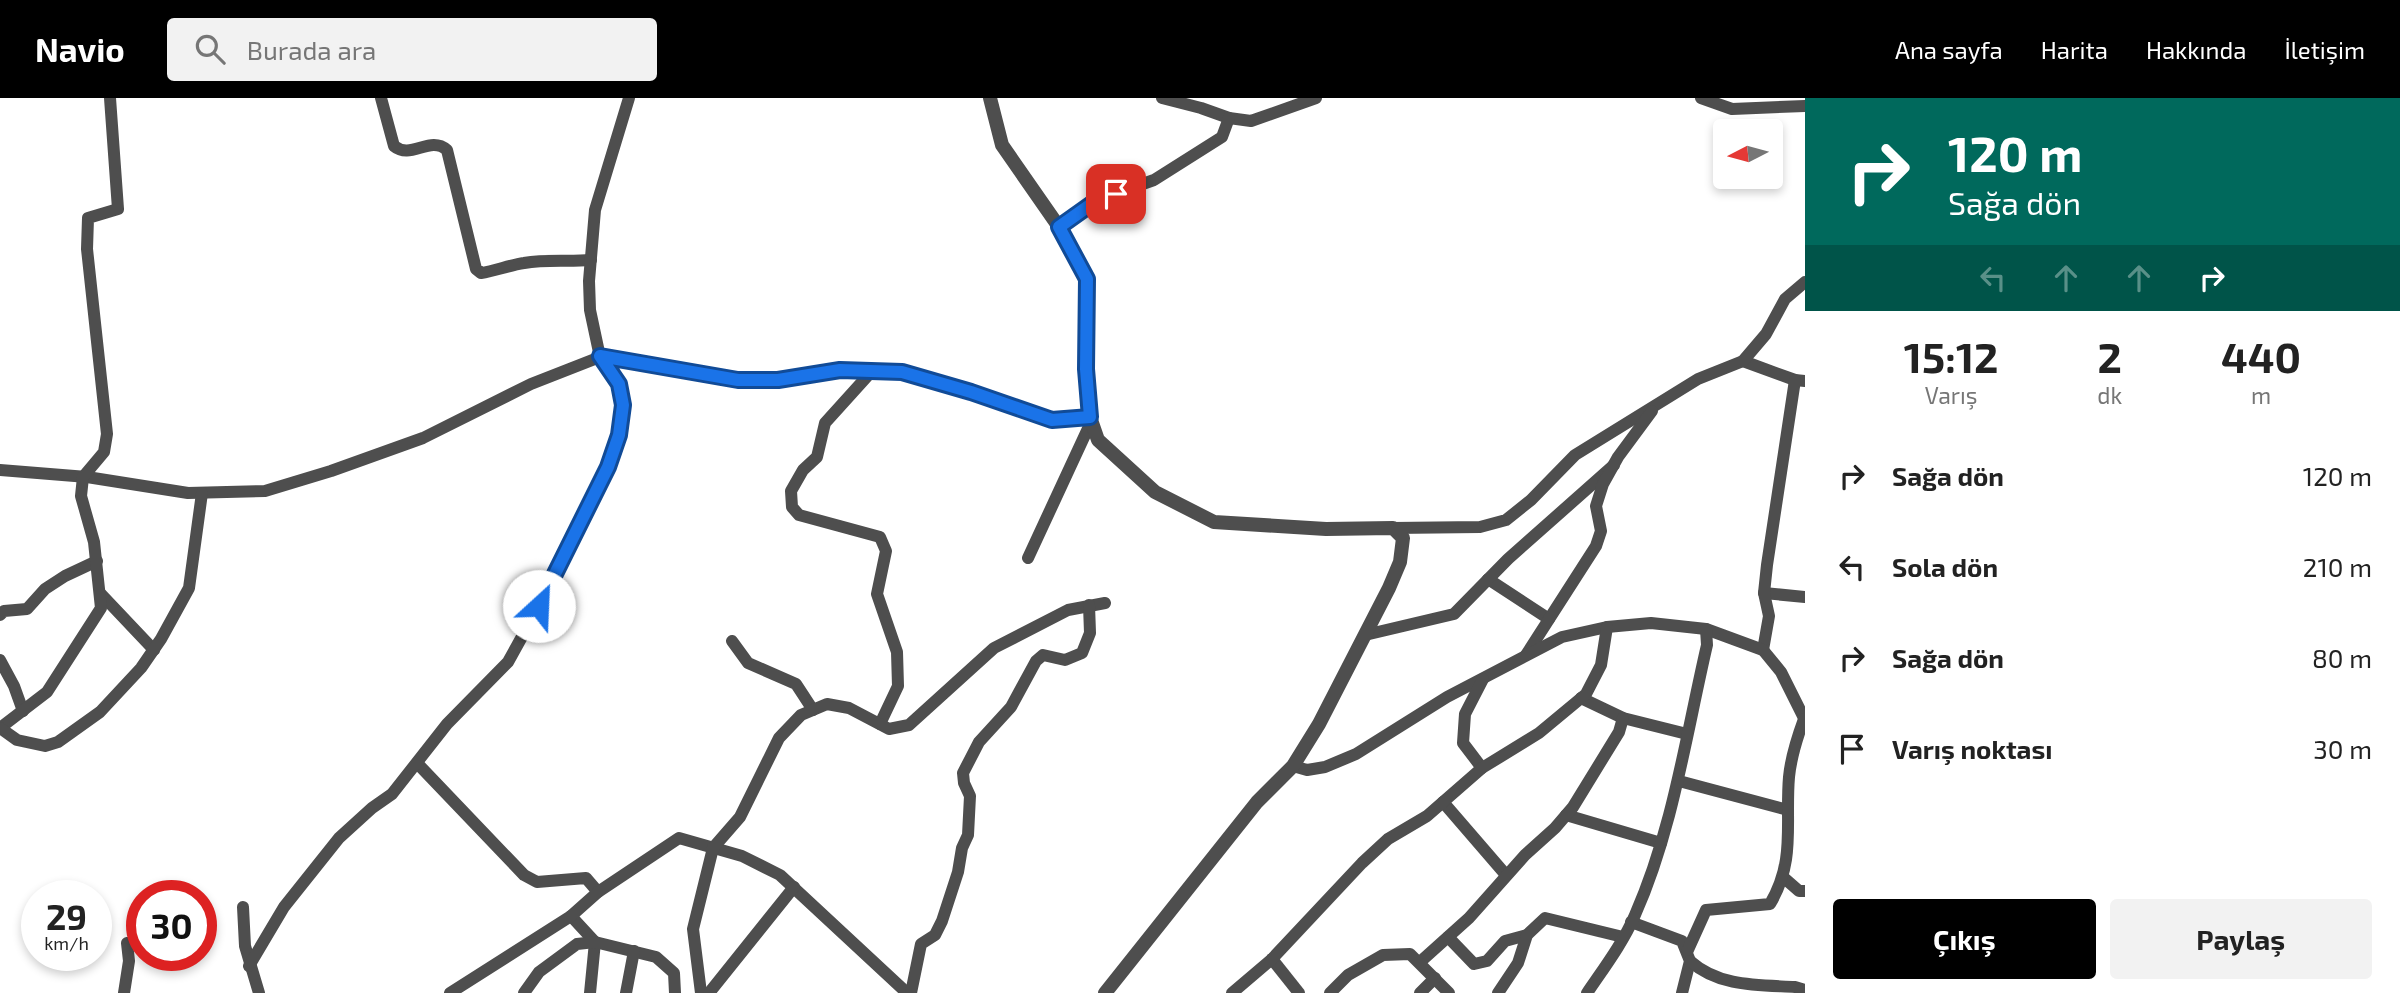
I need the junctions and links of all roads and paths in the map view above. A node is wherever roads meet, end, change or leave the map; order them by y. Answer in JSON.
{"nodes":[{"id":1,"x":110,"y":98,"type":"edge"},
{"id":2,"x":381,"y":98,"type":"edge"},
{"id":3,"x":629,"y":98,"type":"edge"},
{"id":4,"x":990,"y":98,"type":"edge"},
{"id":5,"x":1162,"y":98,"type":"edge"},
{"id":6,"x":1316,"y":98,"type":"edge"},
{"id":7,"x":1701,"y":98,"type":"edge"},
{"id":8,"x":1805,"y":106,"type":"edge"},
{"id":9,"x":1229,"y":118,"type":"junction"},
{"id":10,"x":1059,"y":227,"type":"junction"},
{"id":11,"x":591,"y":261,"type":"junction"},
{"id":12,"x":1805,"y":282,"type":"edge"},
{"id":13,"x":600,"y":356,"type":"junction"},
{"id":14,"x":1743,"y":360,"type":"junction"},
{"id":15,"x":872,"y":371,"type":"junction"},
{"id":16,"x":1800,"y":381,"type":"edge"},
{"id":17,"x":1657,"y":405,"type":"junction"},
{"id":18,"x":1091,"y":420,"type":"junction"},
{"id":19,"x":1614,"y":465,"type":"junction"},
{"id":20,"x":0,"y":470,"type":"edge"},
{"id":21,"x":83,"y":477,"type":"junction"},
{"id":22,"x":202,"y":493,"type":"junction"},
{"id":23,"x":1393,"y":528,"type":"junction"},
{"id":24,"x":1028,"y":558,"type":"dead end"},
{"id":25,"x":97,"y":561,"type":"junction"},
{"id":26,"x":1488,"y":579,"type":"junction"},
{"id":27,"x":1764,"y":593,"type":"junction"},
{"id":28,"x":101,"y":594,"type":"junction"},
{"id":29,"x":1805,"y":597,"type":"edge"},
{"id":30,"x":1105,"y":603,"type":"dead end"},
{"id":31,"x":1089,"y":606,"type":"junction"},
{"id":32,"x":0,"y":615,"type":"edge"},
{"id":33,"x":1549,"y":619,"type":"junction"},
{"id":34,"x":1607,"y":627,"type":"junction"},
{"id":35,"x":1706,"y":629,"type":"junction"},
{"id":36,"x":1365,"y":635,"type":"junction"},
{"id":37,"x":732,"y":642,"type":"dead end"},
{"id":38,"x":154,"y":650,"type":"junction"},
{"id":39,"x":1763,"y":650,"type":"junction"},
{"id":40,"x":1524,"y":658,"type":"junction"},
{"id":41,"x":0,"y":660,"type":"edge"},
{"id":42,"x":1483,"y":679,"type":"junction"},
{"id":43,"x":1581,"y":698,"type":"junction"},
{"id":44,"x":813,"y":710,"type":"junction"},
{"id":45,"x":23,"y":711,"type":"junction"},
{"id":46,"x":1623,"y":718,"type":"junction"},
{"id":47,"x":1804,"y":719,"type":"edge"},
{"id":48,"x":880,"y":724,"type":"junction"},
{"id":49,"x":0,"y":728,"type":"edge"},
{"id":50,"x":1687,"y":734,"type":"junction"},
{"id":51,"x":417,"y":763,"type":"junction"},
{"id":52,"x":1293,"y":766,"type":"junction"},
{"id":53,"x":1482,"y":768,"type":"junction"},
{"id":54,"x":1679,"y":781,"type":"junction"},
{"id":55,"x":1443,"y":802,"type":"junction"},
{"id":56,"x":1788,"y":810,"type":"junction"},
{"id":57,"x":1566,"y":815,"type":"junction"},
{"id":58,"x":1661,"y":843,"type":"junction"},
{"id":59,"x":713,"y":848,"type":"junction"},
{"id":60,"x":1506,"y":876,"type":"junction"},
{"id":61,"x":1783,"y":877,"type":"junction"},
{"id":62,"x":794,"y":887,"type":"junction"},
{"id":63,"x":1805,"y":891,"type":"edge"},
{"id":64,"x":598,"y":892,"type":"junction"},
{"id":65,"x":243,"y":907,"type":"dead end"},
{"id":66,"x":571,"y":916,"type":"junction"},
{"id":67,"x":1631,"y":922,"type":"junction"},
{"id":68,"x":1527,"y":935,"type":"junction"},
{"id":69,"x":1448,"y":937,"type":"junction"},
{"id":70,"x":1623,"y":937,"type":"junction"},
{"id":71,"x":595,"y":942,"type":"junction"},
{"id":72,"x":634,"y":951,"type":"junction"},
{"id":73,"x":1688,"y":957,"type":"junction"},
{"id":74,"x":1272,"y":958,"type":"junction"},
{"id":75,"x":1420,"y":962,"type":"junction"},
{"id":76,"x":250,"y":966,"type":"junction"},
{"id":77,"x":127,"y":971,"type":"edge"},
{"id":78,"x":1436,"y":978,"type":"junction"},
{"id":79,"x":1769,"y":989,"type":"edge"},
{"id":80,"x":1805,"y":990,"type":"edge"},
{"id":81,"x":124,"y":993,"type":"edge"},
{"id":82,"x":259,"y":993,"type":"edge"},
{"id":83,"x":450,"y":993,"type":"edge"},
{"id":84,"x":524,"y":993,"type":"edge"},
{"id":85,"x":590,"y":993,"type":"edge"},
{"id":86,"x":626,"y":993,"type":"edge"},
{"id":87,"x":675,"y":993,"type":"edge"},
{"id":88,"x":701,"y":993,"type":"edge"},
{"id":89,"x":709,"y":993,"type":"edge"},
{"id":90,"x":909,"y":993,"type":"edge"},
{"id":91,"x":1105,"y":993,"type":"edge"},
{"id":92,"x":1232,"y":993,"type":"edge"},
{"id":93,"x":1299,"y":993,"type":"edge"},
{"id":94,"x":1330,"y":993,"type":"edge"},
{"id":95,"x":1420,"y":993,"type":"edge"},
{"id":96,"x":1449,"y":993,"type":"edge"},
{"id":97,"x":1498,"y":993,"type":"edge"},
{"id":98,"x":1587,"y":993,"type":"edge"},
{"id":99,"x":1682,"y":993,"type":"edge"}],
"edges":[{"from":1,"to":21,"type":"street"},
{"from":2,"to":11,"type":"street"},
{"from":3,"to":11,"type":"street"},
{"from":4,"to":10,"type":"street"},
{"from":5,"to":9,"type":"street"},
{"from":6,"to":9,"type":"street"},
{"from":7,"to":8,"type":"street"},
{"from":9,"to":10,"type":"street"},
{"from":10,"to":18,"type":"street"},
{"from":11,"to":13,"type":"street"},
{"from":12,"to":14,"type":"street"},
{"from":13,"to":15,"type":"street"},
{"from":13,"to":22,"type":"street"},
{"from":13,"to":51,"type":"street"},
{"from":14,"to":16,"type":"street"},
{"from":14,"to":17,"type":"street"},
{"from":15,"to":18,"type":"street"},
{"from":15,"to":48,"type":"street"},
{"from":16,"to":27,"type":"street"},
{"from":17,"to":19,"type":"street"},
{"from":17,"to":23,"type":"street"},
{"from":18,"to":23,"type":"street"},
{"from":18,"to":24,"type":"street"},
{"from":19,"to":26,"type":"street"},
{"from":19,"to":33,"type":"street"},
{"from":20,"to":21,"type":"street"},
{"from":21,"to":22,"type":"street"},
{"from":21,"to":25,"type":"street"},
{"from":22,"to":38,"type":"street"},
{"from":23,"to":36,"type":"street"},
{"from":25,"to":28,"type":"street"},
{"from":25,"to":32,"type":"street"},
{"from":26,"to":33,"type":"street"},
{"from":26,"to":36,"type":"street"},
{"from":27,"to":29,"type":"street"},
{"from":27,"to":39,"type":"street"},
{"from":28,"to":38,"type":"street"},
{"from":28,"to":45,"type":"street"},
{"from":30,"to":31,"type":"street"},
{"from":31,"to":48,"type":"street"},
{"from":31,"to":90,"type":"street"},
{"from":33,"to":40,"type":"street"},
{"from":34,"to":35,"type":"street"},
{"from":34,"to":40,"type":"street"},
{"from":34,"to":43,"type":"street"},
{"from":35,"to":39,"type":"street"},
{"from":35,"to":50,"type":"street"},
{"from":36,"to":52,"type":"street"},
{"from":37,"to":44,"type":"street"},
{"from":38,"to":49,"type":"street"},
{"from":39,"to":47,"type":"street"},
{"from":40,"to":42,"type":"street"},
{"from":41,"to":45,"type":"street"},
{"from":42,"to":52,"type":"street"},
{"from":42,"to":53,"type":"street"},
{"from":43,"to":46,"type":"street"},
{"from":43,"to":53,"type":"street"},
{"from":44,"to":48,"type":"street"},
{"from":44,"to":59,"type":"street"},
{"from":45,"to":49,"type":"street"},
{"from":46,"to":50,"type":"street"},
{"from":46,"to":57,"type":"street"},
{"from":47,"to":56,"type":"street"},
{"from":50,"to":54,"type":"street"},
{"from":51,"to":64,"type":"street"},
{"from":51,"to":76,"type":"street"},
{"from":52,"to":91,"type":"street"},
{"from":53,"to":55,"type":"street"},
{"from":54,"to":56,"type":"street"},
{"from":54,"to":58,"type":"street"},
{"from":55,"to":60,"type":"street"},
{"from":55,"to":74,"type":"street"},
{"from":56,"to":61,"type":"street"},
{"from":57,"to":58,"type":"street"},
{"from":57,"to":60,"type":"street"},
{"from":58,"to":67,"type":"street"},
{"from":59,"to":62,"type":"street"},
{"from":59,"to":64,"type":"street"},
{"from":59,"to":88,"type":"street"},
{"from":60,"to":69,"type":"street"},
{"from":61,"to":63,"type":"street"},
{"from":61,"to":73,"type":"street"},
{"from":62,"to":89,"type":"street"},
{"from":62,"to":90,"type":"street"},
{"from":64,"to":66,"type":"street"},
{"from":65,"to":76,"type":"street"},
{"from":66,"to":71,"type":"street"},
{"from":66,"to":83,"type":"street"},
{"from":67,"to":70,"type":"street"},
{"from":67,"to":73,"type":"street"},
{"from":68,"to":69,"type":"street"},
{"from":68,"to":70,"type":"street"},
{"from":68,"to":97,"type":"street"},
{"from":69,"to":75,"type":"street"},
{"from":70,"to":98,"type":"street"},
{"from":71,"to":72,"type":"street"},
{"from":71,"to":84,"type":"street"},
{"from":71,"to":85,"type":"street"},
{"from":72,"to":86,"type":"street"},
{"from":72,"to":87,"type":"street"},
{"from":73,"to":79,"type":"street"},
{"from":73,"to":99,"type":"street"},
{"from":74,"to":92,"type":"street"},
{"from":74,"to":93,"type":"street"},
{"from":75,"to":78,"type":"street"},
{"from":75,"to":94,"type":"street"},
{"from":76,"to":82,"type":"street"},
{"from":77,"to":81,"type":"street"},
{"from":78,"to":95,"type":"street"},
{"from":78,"to":96,"type":"street"},
{"from":79,"to":80,"type":"street"}]}
